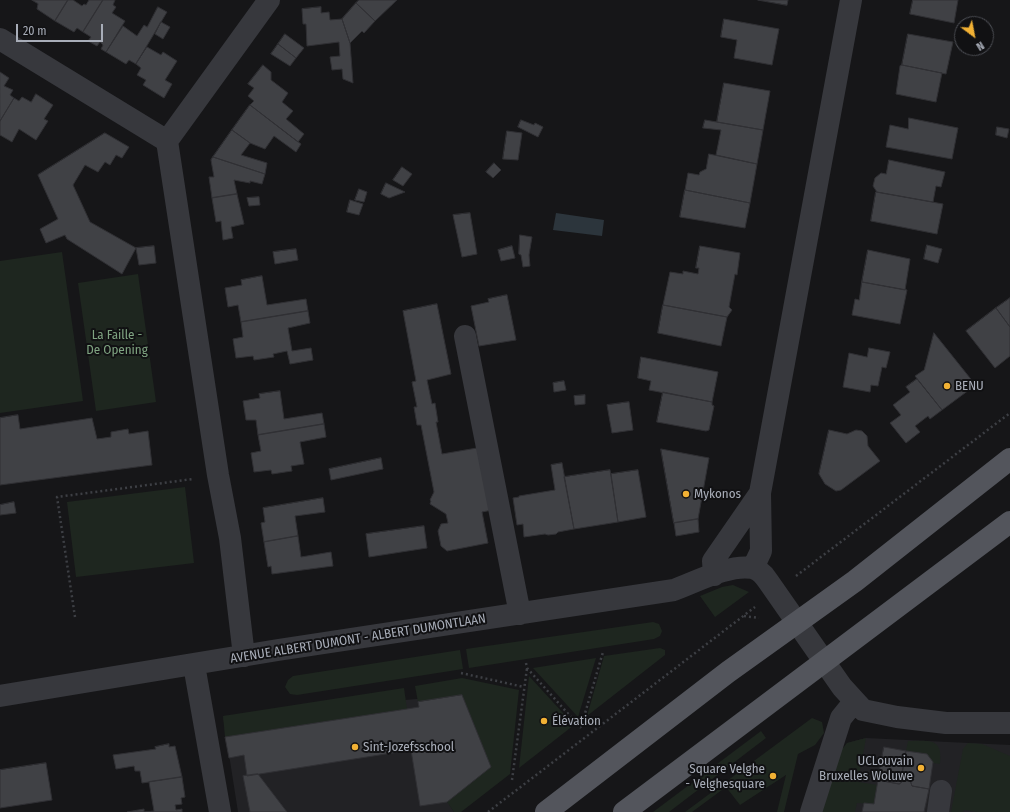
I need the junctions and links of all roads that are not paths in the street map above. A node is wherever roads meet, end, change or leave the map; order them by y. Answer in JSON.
{"nodes":[{"id":1,"x":268,"y":0,"type":"edge"},
{"id":2,"x":850,"y":0,"type":"edge"},
{"id":3,"x":0,"y":39,"type":"edge"},
{"id":4,"x":167,"y":141,"type":"junction"},
{"id":5,"x":465,"y":336,"type":"dead end"},
{"id":6,"x":1010,"y":459,"type":"edge"},
{"id":7,"x":760,"y":493,"type":"junction"},
{"id":8,"x":1010,"y":522,"type":"edge"},
{"id":9,"x":753,"y":568,"type":"junction"},
{"id":10,"x":714,"y":576,"type":"junction"},
{"id":11,"x":520,"y":614,"type":"junction"},
{"id":12,"x":797,"y":622,"type":"junction"},
{"id":13,"x":244,"y":656,"type":"junction"},
{"id":14,"x":825,"y":661,"type":"junction"},
{"id":15,"x":194,"y":665,"type":"junction"},
{"id":16,"x":0,"y":696,"type":"edge"},
{"id":17,"x":854,"y":702,"type":"junction"},
{"id":18,"x":1010,"y":723,"type":"edge"},
{"id":19,"x":941,"y":791,"type":"dead end"},
{"id":20,"x":220,"y":812,"type":"edge"},
{"id":21,"x":546,"y":812,"type":"edge"},
{"id":22,"x":624,"y":812,"type":"edge"},
{"id":23,"x":811,"y":812,"type":"edge"},
{"id":24,"x":938,"y":812,"type":"edge"}],
"edges":[{"from":1,"to":4,"type":"street"},
{"from":2,"to":7,"type":"street"},
{"from":3,"to":4,"type":"street"},
{"from":4,"to":13,"type":"street"},
{"from":5,"to":11,"type":"street"},
{"from":6,"to":12,"type":"main road"},
{"from":7,"to":9,"type":"street"},
{"from":7,"to":10,"type":"street"},
{"from":8,"to":14,"type":"main road"},
{"from":9,"to":10,"type":"street","name":"AVENUE ALBERT DUMONT - ALBERT DUMONTLAAN"},
{"from":9,"to":12,"type":"street"},
{"from":10,"to":11,"type":"street","name":"AVENUE ALBERT DUMONT - ALBERT DUMONTLAAN"},
{"from":11,"to":13,"type":"street","name":"AVENUE ALBERT DUMONT - ALBERT DUMONTLAAN"},
{"from":12,"to":14,"type":"street"},
{"from":12,"to":21,"type":"main road"},
{"from":13,"to":15,"type":"street","name":"AVENUE ALBERT DUMONT - ALBERT DUMONTLAAN"},
{"from":14,"to":17,"type":"street"},
{"from":14,"to":22,"type":"main road"},
{"from":15,"to":16,"type":"street","name":"AVENUE ALBERT DUMONT - ALBERT DUMONTLAAN"},
{"from":15,"to":20,"type":"street"},
{"from":17,"to":18,"type":"street"},
{"from":17,"to":23,"type":"street"},
{"from":19,"to":24,"type":"street"}]}
